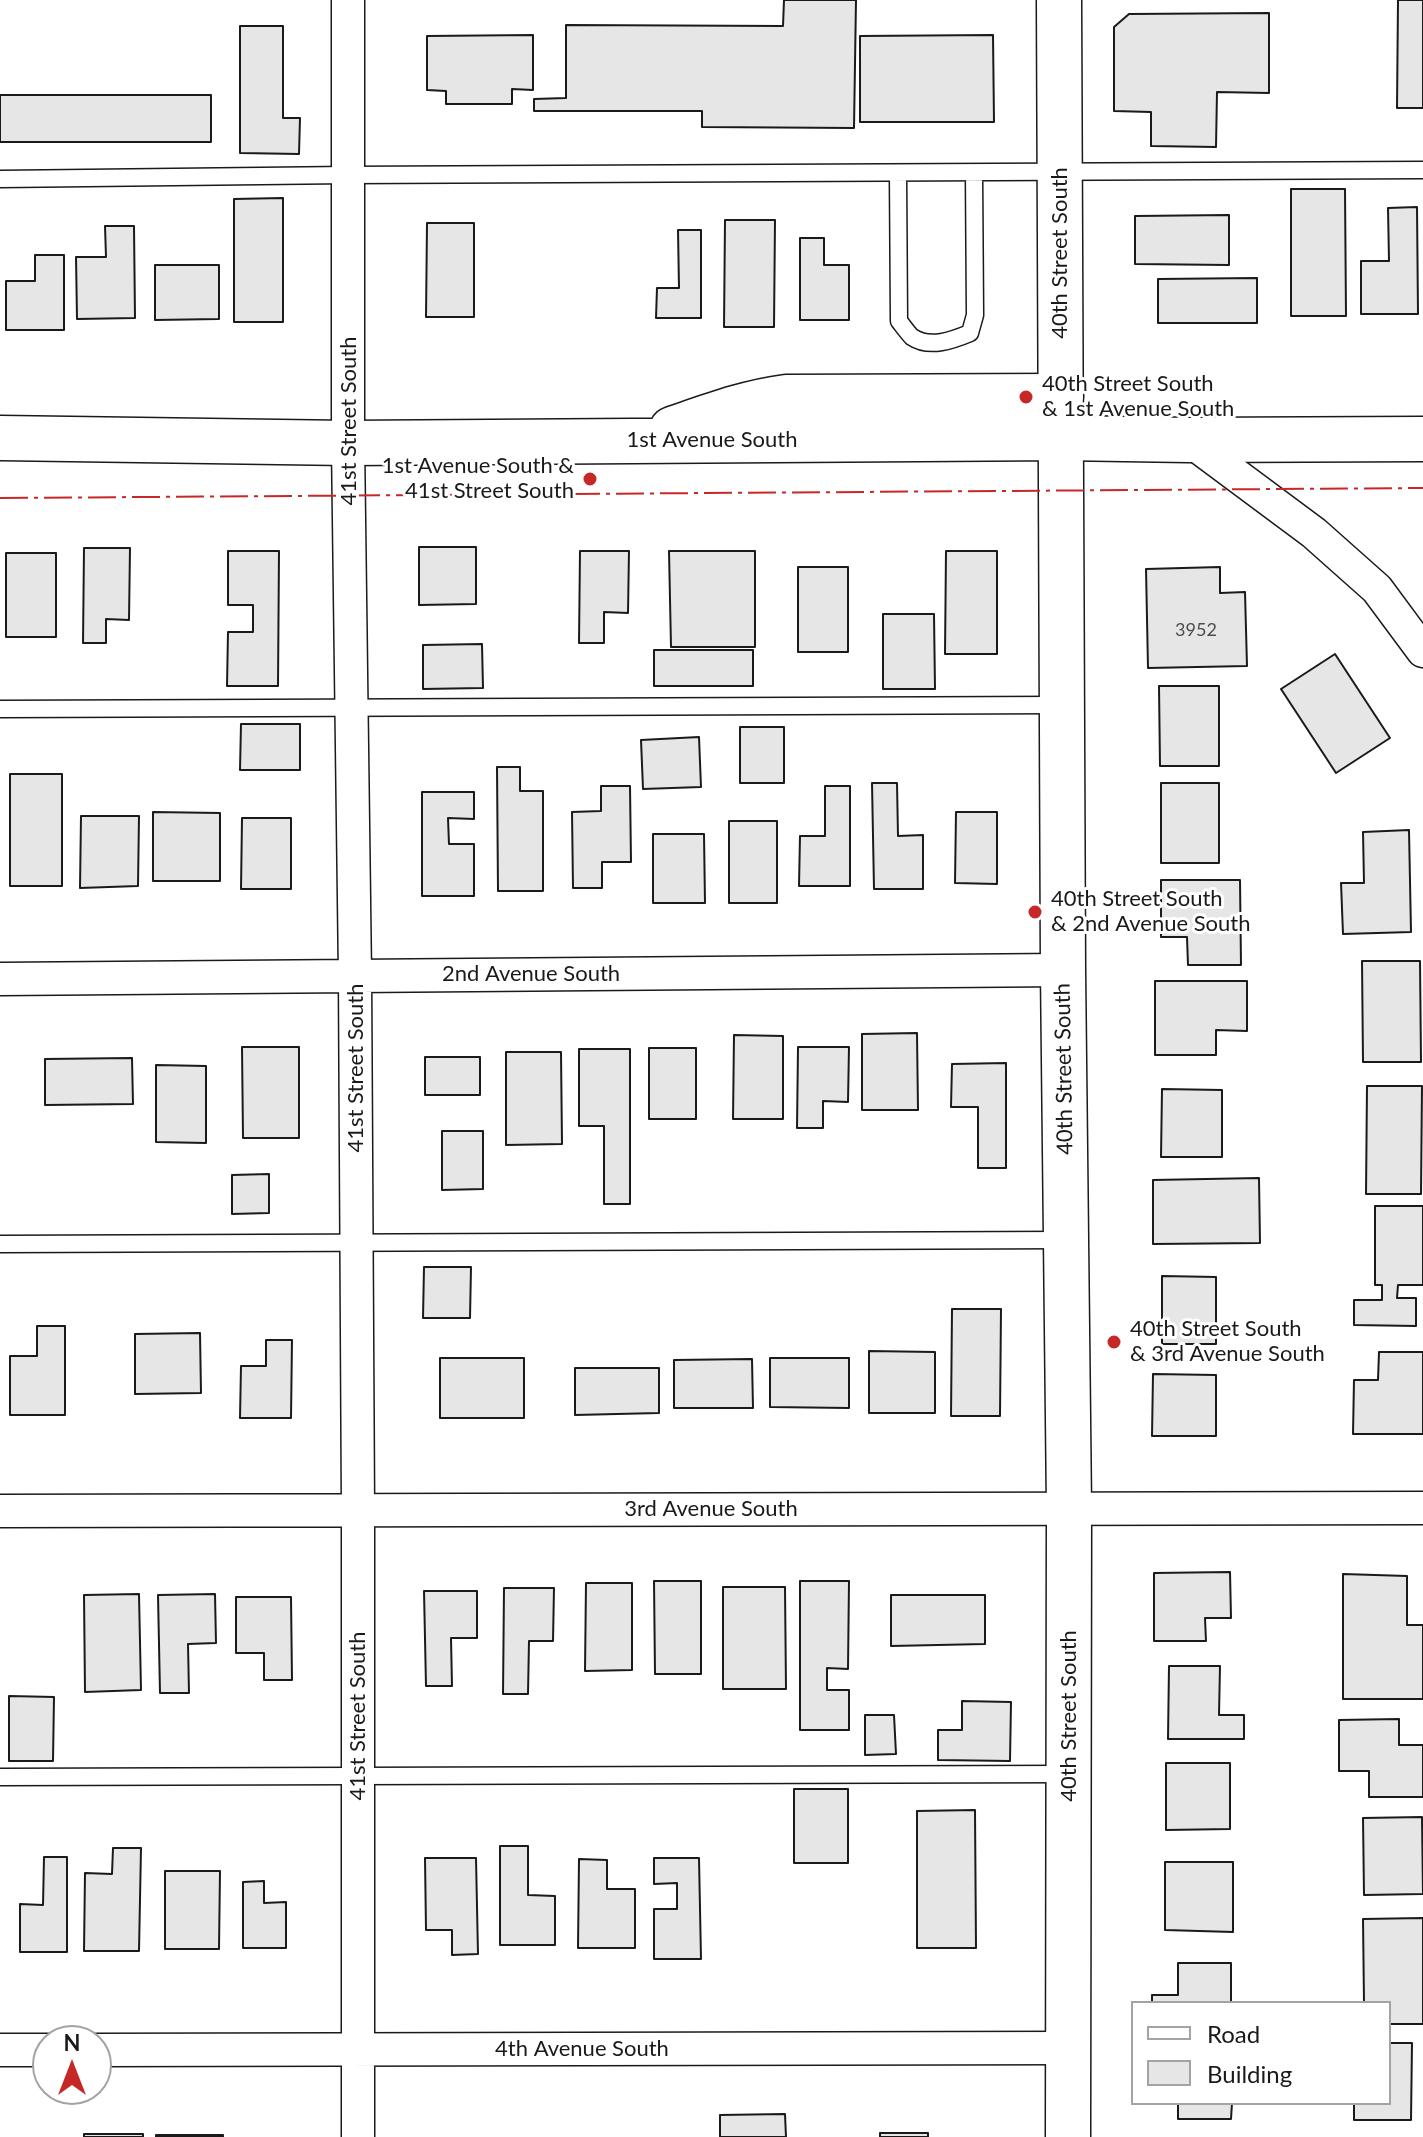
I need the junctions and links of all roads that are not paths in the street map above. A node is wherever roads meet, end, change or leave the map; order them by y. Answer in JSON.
{"nodes":[{"id":1,"x":348,"y":0,"type":"edge"},
{"id":2,"x":1059,"y":0,"type":"edge"},
{"id":3,"x":1423,"y":170,"type":"edge"},
{"id":4,"x":1060,"y":172,"type":"junction"},
{"id":5,"x":898,"y":173,"type":"junction"},
{"id":6,"x":974,"y":173,"type":"junction"},
{"id":7,"x":348,"y":175,"type":"junction"},
{"id":8,"x":0,"y":179,"type":"edge"},
{"id":9,"x":1061,"y":417,"type":"junction"},
{"id":10,"x":0,"y":438,"type":"edge"},
{"id":11,"x":1423,"y":439,"type":"edge"},
{"id":12,"x":1189,"y":440,"type":"junction"},
{"id":13,"x":348,"y":443,"type":"junction"},
{"id":14,"x":1423,"y":651,"type":"edge"},
{"id":15,"x":1062,"y":705,"type":"junction"},
{"id":16,"x":352,"y":708,"type":"junction"},
{"id":17,"x":0,"y":709,"type":"edge"},
{"id":18,"x":1063,"y":970,"type":"junction"},
{"id":19,"x":355,"y":975,"type":"junction"},
{"id":20,"x":0,"y":979,"type":"edge"},
{"id":21,"x":1066,"y":1240,"type":"junction"},
{"id":22,"x":357,"y":1243,"type":"junction"},
{"id":23,"x":0,"y":1244,"type":"edge"},
{"id":24,"x":1069,"y":1508,"type":"junction"},
{"id":25,"x":1423,"y":1508,"type":"edge"},
{"id":26,"x":358,"y":1510,"type":"junction"},
{"id":27,"x":0,"y":1511,"type":"edge"},
{"id":28,"x":1069,"y":1774,"type":"junction"},
{"id":29,"x":358,"y":1776,"type":"junction"},
{"id":30,"x":0,"y":1777,"type":"edge"},
{"id":31,"x":1069,"y":2048,"type":"junction"},
{"id":32,"x":0,"y":2050,"type":"edge"},
{"id":33,"x":32,"y":2050,"type":"edge"},
{"id":34,"x":112,"y":2050,"type":"edge"},
{"id":35,"x":358,"y":2050,"type":"junction"},
{"id":36,"x":358,"y":2137,"type":"edge"},
{"id":37,"x":1068,"y":2137,"type":"edge"}],
"edges":[{"from":1,"to":7,"type":"street","name":"41st Street South"},
{"from":2,"to":4,"type":"street","name":"40th Street South"},
{"from":3,"to":4,"type":"lane"},
{"from":4,"to":6,"type":"lane"},
{"from":4,"to":9,"type":"street","name":"40th Street South"},
{"from":5,"to":6,"type":"lane"},
{"from":5,"to":6,"type":"lane"},
{"from":5,"to":7,"type":"lane"},
{"from":7,"to":8,"type":"lane"},
{"from":7,"to":13,"type":"street","name":"41st Street South"},
{"from":9,"to":12,"type":"street","name":"1st Avenue South"},
{"from":9,"to":13,"type":"street","name":"1st Avenue South"},
{"from":9,"to":15,"type":"street","name":"40th Street South"},
{"from":10,"to":13,"type":"street","name":"1st Avenue South"},
{"from":11,"to":12,"type":"street","name":"1st Avenue South"},
{"from":12,"to":14,"type":"street"},
{"from":13,"to":16,"type":"street","name":"41st Street South"},
{"from":15,"to":16,"type":"lane"},
{"from":15,"to":18,"type":"street","name":"40th Street South"},
{"from":16,"to":17,"type":"lane"},
{"from":16,"to":19,"type":"street","name":"41st Street South"},
{"from":18,"to":19,"type":"street","name":"2nd Avenue South"},
{"from":18,"to":21,"type":"street","name":"40th Street South"},
{"from":19,"to":20,"type":"street","name":"2nd Avenue South"},
{"from":19,"to":22,"type":"street","name":"41st Street South"},
{"from":21,"to":22,"type":"lane"},
{"from":21,"to":24,"type":"street","name":"40th Street South"},
{"from":22,"to":23,"type":"lane"},
{"from":22,"to":26,"type":"street","name":"41st Street South"},
{"from":24,"to":25,"type":"street","name":"3rd Avenue South"},
{"from":24,"to":26,"type":"street","name":"3rd Avenue South"},
{"from":24,"to":28,"type":"street","name":"40th Street South"},
{"from":26,"to":27,"type":"street","name":"3rd Avenue South"},
{"from":26,"to":29,"type":"street","name":"41st Street South"},
{"from":28,"to":29,"type":"lane"},
{"from":28,"to":31,"type":"street","name":"40th Street South"},
{"from":29,"to":30,"type":"lane"},
{"from":29,"to":35,"type":"street","name":"41st Street South"},
{"from":31,"to":35,"type":"street","name":"4th Avenue South"},
{"from":31,"to":37,"type":"street","name":"40th Street South"},
{"from":32,"to":33,"type":"street"},
{"from":34,"to":35,"type":"street","name":"4th Avenue South"},
{"from":35,"to":36,"type":"street","name":"41st Street South"}]}
